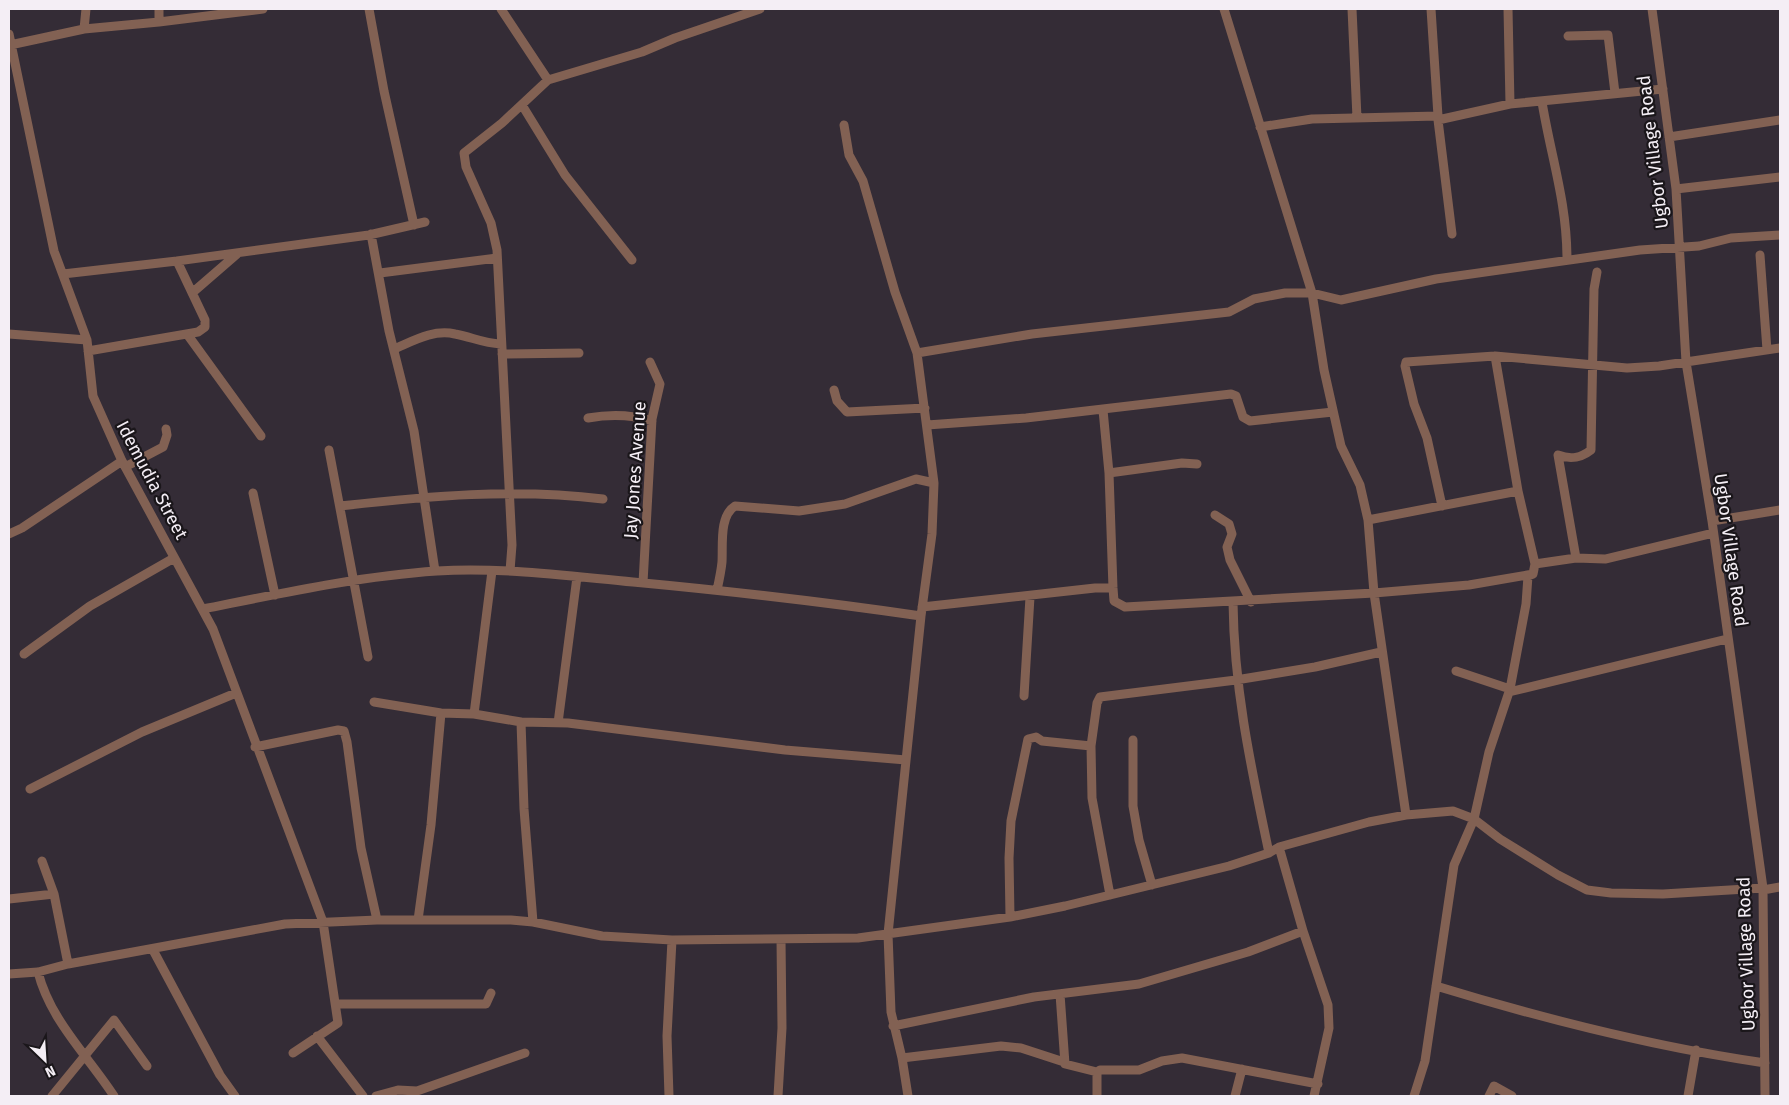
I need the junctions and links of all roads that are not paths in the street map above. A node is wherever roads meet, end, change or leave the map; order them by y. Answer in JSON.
{"nodes":[{"id":1,"x":86,"y":9,"type":"edge"},
{"id":2,"x":159,"y":9,"type":"edge"},
{"id":3,"x":263,"y":9,"type":"edge"},
{"id":4,"x":369,"y":9,"type":"edge"},
{"id":5,"x":502,"y":9,"type":"edge"},
{"id":6,"x":760,"y":9,"type":"edge"},
{"id":7,"x":1235,"y":9,"type":"edge"},
{"id":8,"x":1352,"y":9,"type":"edge"},
{"id":9,"x":1431,"y":9,"type":"edge"},
{"id":10,"x":1508,"y":9,"type":"edge"},
{"id":11,"x":1652,"y":9,"type":"edge"},
{"id":12,"x":1225,"y":11,"type":"edge"},
{"id":13,"x":159,"y":22,"type":"junction"},
{"id":14,"x":84,"y":29,"type":"junction"},
{"id":15,"x":9,"y":34,"type":"edge"},
{"id":16,"x":1568,"y":36,"type":"dead end"},
{"id":17,"x":10,"y":45,"type":"junction"},
{"id":18,"x":548,"y":80,"type":"junction"},
{"id":19,"x":1663,"y":89,"type":"junction"},
{"id":20,"x":1616,"y":93,"type":"junction"},
{"id":21,"x":1542,"y":102,"type":"junction"},
{"id":22,"x":1510,"y":104,"type":"junction"},
{"id":23,"x":522,"y":105,"type":"junction"},
{"id":24,"x":1357,"y":118,"type":"junction"},
{"id":25,"x":1438,"y":118,"type":"junction"},
{"id":26,"x":1780,"y":120,"type":"edge"},
{"id":27,"x":844,"y":125,"type":"dead end"},
{"id":28,"x":1260,"y":127,"type":"junction"},
{"id":29,"x":1669,"y":137,"type":"junction"},
{"id":30,"x":1780,"y":177,"type":"edge"},
{"id":31,"x":1676,"y":189,"type":"junction"},
{"id":32,"x":425,"y":222,"type":"dead end"},
{"id":33,"x":414,"y":225,"type":"junction"},
{"id":34,"x":371,"y":234,"type":"junction"},
{"id":35,"x":1452,"y":234,"type":"dead end"},
{"id":36,"x":1780,"y":235,"type":"edge"},
{"id":37,"x":1680,"y":246,"type":"junction"},
{"id":38,"x":237,"y":254,"type":"junction"},
{"id":39,"x":1760,"y":255,"type":"dead end"},
{"id":40,"x":497,"y":258,"type":"junction"},
{"id":41,"x":632,"y":260,"type":"dead end"},
{"id":42,"x":1567,"y":260,"type":"junction"},
{"id":43,"x":177,"y":261,"type":"junction"},
{"id":44,"x":1597,"y":272,"type":"dead end"},
{"id":45,"x":380,"y":273,"type":"junction"},
{"id":46,"x":63,"y":274,"type":"junction"},
{"id":47,"x":192,"y":293,"type":"junction"},
{"id":48,"x":1312,"y":293,"type":"junction"},
{"id":49,"x":9,"y":334,"type":"edge"},
{"id":50,"x":187,"y":334,"type":"junction"},
{"id":51,"x":87,"y":340,"type":"junction"},
{"id":52,"x":1780,"y":348,"type":"edge"},
{"id":53,"x":502,"y":349,"type":"junction"},
{"id":54,"x":394,"y":350,"type":"junction"},
{"id":55,"x":1767,"y":350,"type":"junction"},
{"id":56,"x":88,"y":352,"type":"junction"},
{"id":57,"x":579,"y":353,"type":"dead end"},
{"id":58,"x":918,"y":353,"type":"junction"},
{"id":59,"x":1495,"y":356,"type":"junction"},
{"id":60,"x":650,"y":362,"type":"dead end"},
{"id":61,"x":1686,"y":362,"type":"junction"},
{"id":62,"x":1593,"y":364,"type":"junction"},
{"id":63,"x":834,"y":390,"type":"dead end"},
{"id":64,"x":925,"y":408,"type":"junction"},
{"id":65,"x":1103,"y":410,"type":"junction"},
{"id":66,"x":1333,"y":412,"type":"junction"},
{"id":67,"x":588,"y":418,"type":"dead end"},
{"id":68,"x":652,"y":421,"type":"junction"},
{"id":69,"x":927,"y":425,"type":"junction"},
{"id":70,"x":166,"y":429,"type":"dead end"},
{"id":71,"x":261,"y":436,"type":"dead end"},
{"id":72,"x":329,"y":450,"type":"dead end"},
{"id":73,"x":124,"y":464,"type":"junction"},
{"id":74,"x":1197,"y":464,"type":"dead end"},
{"id":75,"x":1109,"y":473,"type":"junction"},
{"id":76,"x":934,"y":483,"type":"junction"},
{"id":77,"x":1518,"y":491,"type":"junction"},
{"id":78,"x":508,"y":492,"type":"junction"},
{"id":79,"x":253,"y":493,"type":"dead end"},
{"id":80,"x":423,"y":497,"type":"junction"},
{"id":81,"x":603,"y":499,"type":"dead end"},
{"id":82,"x":340,"y":506,"type":"junction"},
{"id":83,"x":1442,"y":506,"type":"junction"},
{"id":84,"x":1780,"y":510,"type":"edge"},
{"id":85,"x":1215,"y":515,"type":"dead end"},
{"id":86,"x":1368,"y":520,"type":"junction"},
{"id":87,"x":1712,"y":521,"type":"junction"},
{"id":88,"x":1713,"y":533,"type":"junction"},
{"id":89,"x":9,"y":534,"type":"edge"},
{"id":90,"x":174,"y":558,"type":"junction"},
{"id":91,"x":1576,"y":558,"type":"junction"},
{"id":92,"x":1534,"y":569,"type":"junction"},
{"id":93,"x":436,"y":571,"type":"junction"},
{"id":94,"x":492,"y":571,"type":"junction"},
{"id":95,"x":510,"y":571,"type":"junction"},
{"id":96,"x":577,"y":577,"type":"junction"},
{"id":97,"x":355,"y":582,"type":"junction"},
{"id":98,"x":643,"y":583,"type":"junction"},
{"id":99,"x":1113,"y":588,"type":"junction"},
{"id":100,"x":717,"y":590,"type":"junction"},
{"id":101,"x":1374,"y":594,"type":"junction"},
{"id":102,"x":275,"y":595,"type":"junction"},
{"id":103,"x":1030,"y":597,"type":"junction"},
{"id":104,"x":1233,"y":602,"type":"junction"},
{"id":105,"x":1251,"y":602,"type":"junction"},
{"id":106,"x":203,"y":609,"type":"junction"},
{"id":107,"x":922,"y":612,"type":"junction"},
{"id":108,"x":1727,"y":639,"type":"junction"},
{"id":109,"x":1381,"y":652,"type":"junction"},
{"id":110,"x":24,"y":654,"type":"dead end"},
{"id":111,"x":368,"y":657,"type":"dead end"},
{"id":112,"x":1456,"y":671,"type":"dead end"},
{"id":113,"x":1236,"y":680,"type":"junction"},
{"id":114,"x":1510,"y":691,"type":"junction"},
{"id":115,"x":236,"y":692,"type":"junction"},
{"id":116,"x":1024,"y":696,"type":"dead end"},
{"id":117,"x":374,"y":702,"type":"dead end"},
{"id":118,"x":441,"y":713,"type":"junction"},
{"id":119,"x":474,"y":714,"type":"junction"},
{"id":120,"x":521,"y":722,"type":"junction"},
{"id":121,"x":558,"y":723,"type":"junction"},
{"id":122,"x":1133,"y":740,"type":"dead end"},
{"id":123,"x":1092,"y":746,"type":"junction"},
{"id":124,"x":256,"y":747,"type":"junction"},
{"id":125,"x":906,"y":760,"type":"junction"},
{"id":126,"x":30,"y":789,"type":"dead end"},
{"id":127,"x":1406,"y":815,"type":"junction"},
{"id":128,"x":1474,"y":819,"type":"junction"},
{"id":129,"x":1279,"y":847,"type":"junction"},
{"id":130,"x":1269,"y":853,"type":"junction"},
{"id":131,"x":42,"y":861,"type":"dead end"},
{"id":132,"x":1152,"y":885,"type":"junction"},
{"id":133,"x":1780,"y":887,"type":"edge"},
{"id":134,"x":1762,"y":889,"type":"junction"},
{"id":135,"x":54,"y":894,"type":"junction"},
{"id":136,"x":1110,"y":895,"type":"junction"},
{"id":137,"x":9,"y":899,"type":"edge"},
{"id":138,"x":1010,"y":917,"type":"junction"},
{"id":139,"x":378,"y":920,"type":"junction"},
{"id":140,"x":418,"y":920,"type":"junction"},
{"id":141,"x":323,"y":922,"type":"junction"},
{"id":142,"x":533,"y":922,"type":"junction"},
{"id":143,"x":1303,"y":931,"type":"junction"},
{"id":144,"x":888,"y":934,"type":"junction"},
{"id":145,"x":781,"y":939,"type":"junction"},
{"id":146,"x":672,"y":940,"type":"junction"},
{"id":147,"x":153,"y":950,"type":"junction"},
{"id":148,"x":68,"y":964,"type":"junction"},
{"id":149,"x":38,"y":972,"type":"junction"},
{"id":150,"x":9,"y":974,"type":"edge"},
{"id":151,"x":1436,"y":986,"type":"junction"},
{"id":152,"x":491,"y":993,"type":"dead end"},
{"id":153,"x":1060,"y":994,"type":"junction"},
{"id":154,"x":337,"y":1004,"type":"junction"},
{"id":155,"x":893,"y":1026,"type":"junction"},
{"id":156,"x":317,"y":1036,"type":"junction"},
{"id":157,"x":1696,"y":1050,"type":"junction"},
{"id":158,"x":293,"y":1053,"type":"dead end"},
{"id":159,"x":525,"y":1053,"type":"dead end"},
{"id":160,"x":83,"y":1056,"type":"junction"},
{"id":161,"x":902,"y":1058,"type":"junction"},
{"id":162,"x":1064,"y":1062,"type":"junction"},
{"id":163,"x":1765,"y":1063,"type":"junction"},
{"id":164,"x":147,"y":1066,"type":"dead end"},
{"id":165,"x":1242,"y":1069,"type":"junction"},
{"id":166,"x":1097,"y":1072,"type":"junction"},
{"id":167,"x":1318,"y":1084,"type":"junction"},
{"id":168,"x":419,"y":1093,"type":"edge"},
{"id":169,"x":52,"y":1096,"type":"edge"},
{"id":170,"x":114,"y":1096,"type":"edge"},
{"id":171,"x":235,"y":1096,"type":"edge"},
{"id":172,"x":363,"y":1096,"type":"edge"},
{"id":173,"x":376,"y":1096,"type":"edge"},
{"id":174,"x":668,"y":1096,"type":"edge"},
{"id":175,"x":778,"y":1096,"type":"edge"},
{"id":176,"x":908,"y":1096,"type":"edge"},
{"id":177,"x":1098,"y":1096,"type":"edge"},
{"id":178,"x":1235,"y":1096,"type":"edge"},
{"id":179,"x":1314,"y":1096,"type":"edge"},
{"id":180,"x":1414,"y":1096,"type":"edge"},
{"id":181,"x":1489,"y":1096,"type":"edge"},
{"id":182,"x":1512,"y":1096,"type":"edge"},
{"id":183,"x":1688,"y":1096,"type":"edge"},
{"id":184,"x":1765,"y":1096,"type":"edge"}],
"edges":[{"from":1,"to":14,"type":"street"},
{"from":2,"to":13,"type":"street"},
{"from":3,"to":13,"type":"street"},
{"from":4,"to":33,"type":"street"},
{"from":5,"to":18,"type":"street"},
{"from":6,"to":18,"type":"street"},
{"from":7,"to":12,"type":"street"},
{"from":8,"to":24,"type":"street"},
{"from":9,"to":25,"type":"street"},
{"from":10,"to":22,"type":"street"},
{"from":11,"to":19,"type":"street","name":"Ugbor Village Road"},
{"from":12,"to":28,"type":"street"},
{"from":13,"to":14,"type":"street"},
{"from":14,"to":17,"type":"street"},
{"from":15,"to":17,"type":"street","name":"Idemudia Street"},
{"from":16,"to":20,"type":"street"},
{"from":17,"to":46,"type":"street","name":"Idemudia Street"},
{"from":18,"to":23,"type":"street"},
{"from":19,"to":20,"type":"street"},
{"from":19,"to":29,"type":"street","name":"Ugbor Village Road"},
{"from":20,"to":21,"type":"street"},
{"from":21,"to":22,"type":"street"},
{"from":21,"to":42,"type":"street"},
{"from":22,"to":25,"type":"street"},
{"from":23,"to":40,"type":"street"},
{"from":23,"to":41,"type":"street"},
{"from":24,"to":25,"type":"street"},
{"from":24,"to":28,"type":"street"},
{"from":25,"to":35,"type":"street"},
{"from":26,"to":29,"type":"street"},
{"from":27,"to":58,"type":"street"},
{"from":28,"to":48,"type":"street"},
{"from":29,"to":31,"type":"street","name":"Ugbor Village Road"},
{"from":30,"to":31,"type":"street"},
{"from":31,"to":37,"type":"street","name":"Ugbor Village Road"},
{"from":32,"to":33,"type":"street"},
{"from":33,"to":34,"type":"street"},
{"from":34,"to":38,"type":"street"},
{"from":34,"to":45,"type":"street"},
{"from":36,"to":37,"type":"street"},
{"from":37,"to":42,"type":"street"},
{"from":37,"to":61,"type":"street","name":"Ugbor Village Road"},
{"from":38,"to":43,"type":"street"},
{"from":38,"to":47,"type":"street"},
{"from":39,"to":55,"type":"street"},
{"from":40,"to":45,"type":"street"},
{"from":40,"to":53,"type":"street"},
{"from":42,"to":48,"type":"street"},
{"from":43,"to":46,"type":"street"},
{"from":43,"to":47,"type":"street"},
{"from":44,"to":62,"type":"street"},
{"from":45,"to":54,"type":"street"},
{"from":46,"to":51,"type":"street","name":"Idemudia Street"},
{"from":47,"to":50,"type":"street"},
{"from":48,"to":58,"type":"street"},
{"from":48,"to":66,"type":"street"},
{"from":49,"to":51,"type":"street"},
{"from":50,"to":56,"type":"street"},
{"from":50,"to":71,"type":"street"},
{"from":51,"to":56,"type":"street","name":"Idemudia Street"},
{"from":52,"to":55,"type":"street"},
{"from":53,"to":54,"type":"street"},
{"from":53,"to":57,"type":"street"},
{"from":53,"to":78,"type":"street"},
{"from":54,"to":80,"type":"street"},
{"from":55,"to":61,"type":"street"},
{"from":56,"to":73,"type":"street","name":"Idemudia Street"},
{"from":58,"to":64,"type":"street"},
{"from":59,"to":62,"type":"street"},
{"from":59,"to":77,"type":"street"},
{"from":59,"to":83,"type":"street"},
{"from":60,"to":68,"type":"street","name":"Jay Jones Avenue"},
{"from":61,"to":62,"type":"street"},
{"from":61,"to":87,"type":"street","name":"Ugbor Village Road"},
{"from":62,"to":91,"type":"street"},
{"from":63,"to":64,"type":"street"},
{"from":64,"to":69,"type":"street"},
{"from":65,"to":66,"type":"street"},
{"from":65,"to":69,"type":"street"},
{"from":65,"to":75,"type":"street"},
{"from":66,"to":86,"type":"street"},
{"from":67,"to":68,"type":"street"},
{"from":68,"to":98,"type":"street","name":"Jay Jones Avenue"},
{"from":69,"to":76,"type":"street"},
{"from":70,"to":73,"type":"street"},
{"from":72,"to":82,"type":"street"},
{"from":73,"to":89,"type":"street"},
{"from":73,"to":90,"type":"street","name":"Idemudia Street"},
{"from":74,"to":75,"type":"street"},
{"from":75,"to":99,"type":"street"},
{"from":76,"to":100,"type":"street"},
{"from":76,"to":107,"type":"street"},
{"from":77,"to":83,"type":"street"},
{"from":77,"to":92,"type":"street"},
{"from":78,"to":80,"type":"street"},
{"from":78,"to":81,"type":"street"},
{"from":78,"to":95,"type":"street"},
{"from":79,"to":102,"type":"street"},
{"from":80,"to":82,"type":"street"},
{"from":80,"to":93,"type":"street"},
{"from":82,"to":97,"type":"street"},
{"from":83,"to":86,"type":"street"},
{"from":84,"to":87,"type":"street"},
{"from":85,"to":105,"type":"street"},
{"from":86,"to":101,"type":"street"},
{"from":87,"to":88,"type":"street","name":"Ugbor Village Road"},
{"from":88,"to":91,"type":"street"},
{"from":88,"to":108,"type":"street","name":"Ugbor Village Road"},
{"from":90,"to":106,"type":"street","name":"Idemudia Street"},
{"from":90,"to":110,"type":"street"},
{"from":91,"to":92,"type":"street"},
{"from":92,"to":101,"type":"street"},
{"from":92,"to":114,"type":"street"},
{"from":93,"to":94,"type":"street"},
{"from":93,"to":97,"type":"street"},
{"from":94,"to":95,"type":"street"},
{"from":94,"to":119,"type":"street"},
{"from":95,"to":96,"type":"street"},
{"from":96,"to":98,"type":"street"},
{"from":96,"to":121,"type":"street"},
{"from":97,"to":102,"type":"street"},
{"from":97,"to":111,"type":"street"},
{"from":98,"to":100,"type":"street"},
{"from":99,"to":103,"type":"street"},
{"from":99,"to":104,"type":"street"},
{"from":100,"to":107,"type":"street"},
{"from":101,"to":105,"type":"street"},
{"from":101,"to":109,"type":"street"},
{"from":102,"to":106,"type":"street"},
{"from":103,"to":107,"type":"street"},
{"from":103,"to":116,"type":"street"},
{"from":104,"to":105,"type":"street"},
{"from":104,"to":113,"type":"street"},
{"from":106,"to":115,"type":"street","name":"Idemudia Street"},
{"from":107,"to":125,"type":"street"},
{"from":108,"to":114,"type":"street"},
{"from":108,"to":134,"type":"street","name":"Ugbor Village Road"},
{"from":109,"to":113,"type":"street"},
{"from":109,"to":127,"type":"street"},
{"from":112,"to":114,"type":"street"},
{"from":113,"to":123,"type":"street"},
{"from":113,"to":130,"type":"street"},
{"from":114,"to":128,"type":"street"},
{"from":115,"to":124,"type":"street","name":"Idemudia Street"},
{"from":115,"to":126,"type":"street"},
{"from":117,"to":118,"type":"street"},
{"from":118,"to":119,"type":"street"},
{"from":118,"to":140,"type":"street"},
{"from":119,"to":120,"type":"street"},
{"from":120,"to":121,"type":"street"},
{"from":120,"to":142,"type":"street"},
{"from":121,"to":125,"type":"street"},
{"from":122,"to":132,"type":"street"},
{"from":123,"to":136,"type":"street"},
{"from":123,"to":138,"type":"street"},
{"from":124,"to":139,"type":"street"},
{"from":124,"to":141,"type":"street","name":"Idemudia Street"},
{"from":125,"to":144,"type":"street"},
{"from":127,"to":128,"type":"street"},
{"from":127,"to":129,"type":"street"},
{"from":128,"to":134,"type":"street"},
{"from":128,"to":151,"type":"street"},
{"from":129,"to":130,"type":"street"},
{"from":129,"to":143,"type":"street"},
{"from":130,"to":132,"type":"street"},
{"from":131,"to":135,"type":"street"},
{"from":132,"to":136,"type":"street"},
{"from":133,"to":134,"type":"street"},
{"from":134,"to":163,"type":"street","name":"Ugbor Village Road"},
{"from":135,"to":137,"type":"street"},
{"from":135,"to":148,"type":"street"},
{"from":136,"to":138,"type":"street"},
{"from":138,"to":144,"type":"street"},
{"from":139,"to":140,"type":"street"},
{"from":139,"to":141,"type":"street"},
{"from":140,"to":142,"type":"street"},
{"from":141,"to":147,"type":"street"},
{"from":141,"to":154,"type":"street","name":"Idemudia Street"},
{"from":142,"to":146,"type":"street"},
{"from":143,"to":153,"type":"street"},
{"from":143,"to":167,"type":"street"},
{"from":144,"to":145,"type":"street"},
{"from":144,"to":155,"type":"street"},
{"from":145,"to":146,"type":"street"},
{"from":145,"to":175,"type":"street"},
{"from":146,"to":174,"type":"street"},
{"from":147,"to":148,"type":"street"},
{"from":147,"to":171,"type":"street"},
{"from":148,"to":149,"type":"street"},
{"from":149,"to":150,"type":"street"},
{"from":149,"to":160,"type":"street"},
{"from":151,"to":157,"type":"street"},
{"from":151,"to":180,"type":"street"},
{"from":152,"to":154,"type":"street"},
{"from":153,"to":155,"type":"street"},
{"from":153,"to":162,"type":"street"},
{"from":154,"to":156,"type":"street"},
{"from":155,"to":161,"type":"street"},
{"from":156,"to":158,"type":"street"},
{"from":156,"to":172,"type":"street"},
{"from":157,"to":163,"type":"street"},
{"from":157,"to":183,"type":"street"},
{"from":159,"to":168,"type":"street"},
{"from":160,"to":164,"type":"street"},
{"from":160,"to":169,"type":"street"},
{"from":160,"to":170,"type":"street"},
{"from":161,"to":162,"type":"street"},
{"from":161,"to":176,"type":"street"},
{"from":162,"to":166,"type":"street"},
{"from":163,"to":184,"type":"street","name":"Ugbor Village Road"},
{"from":165,"to":166,"type":"street"},
{"from":165,"to":167,"type":"street"},
{"from":165,"to":178,"type":"street"},
{"from":166,"to":177,"type":"street"},
{"from":167,"to":179,"type":"street"},
{"from":168,"to":173,"type":"street"},
{"from":181,"to":182,"type":"street"}]}
